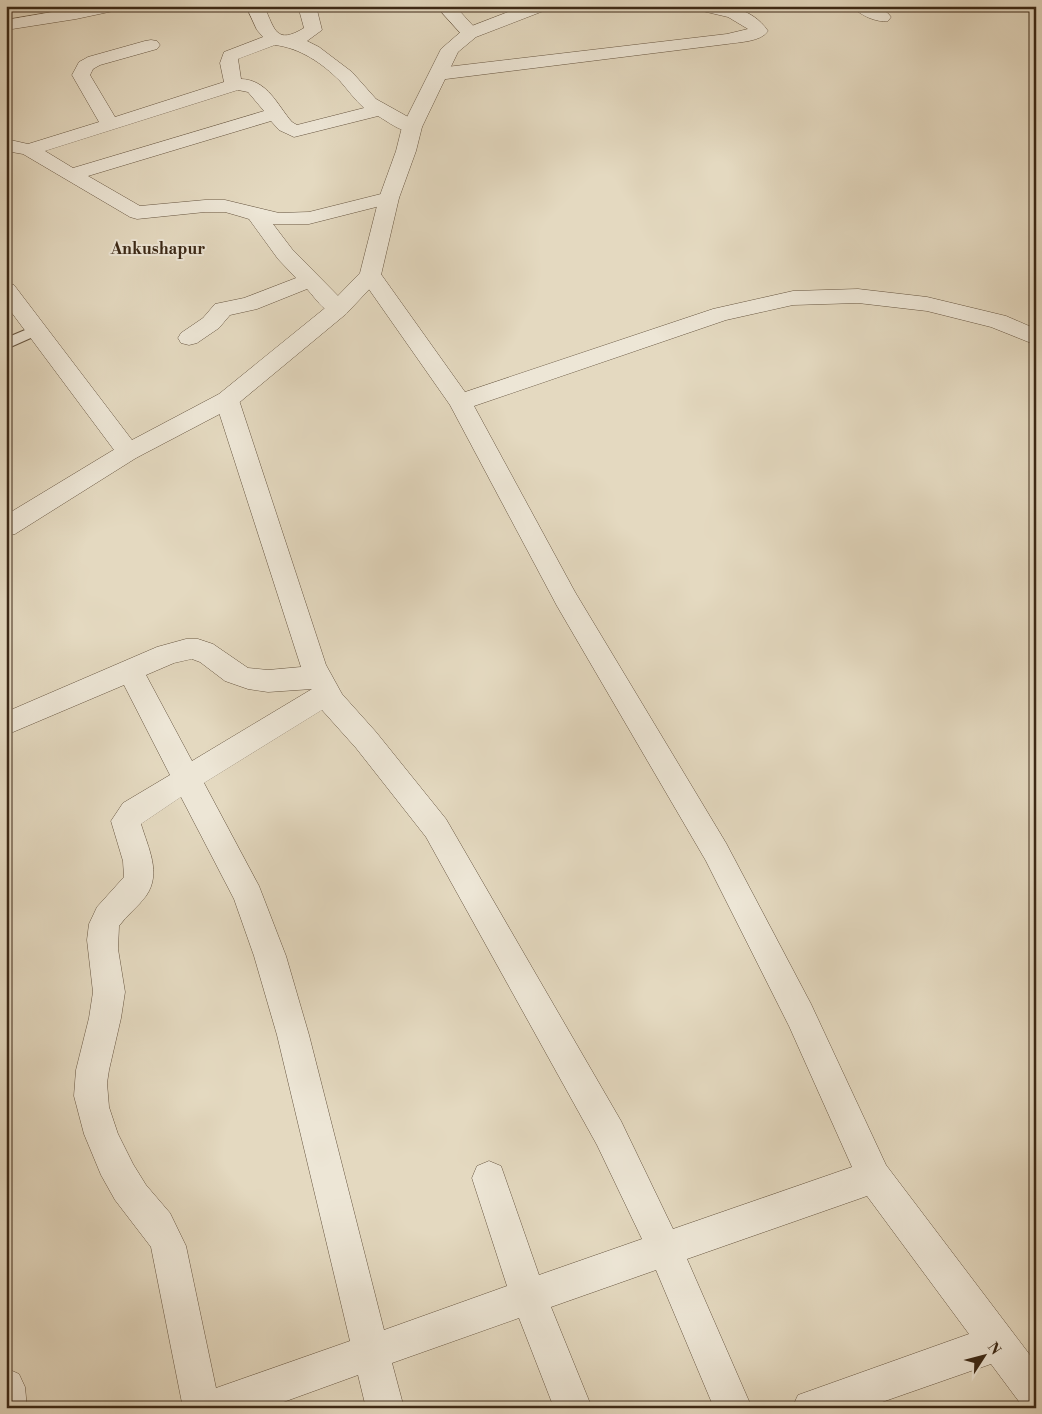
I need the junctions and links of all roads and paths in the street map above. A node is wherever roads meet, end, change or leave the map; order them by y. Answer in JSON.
{"nodes":[{"id":1,"x":112,"y":6,"type":"edge"},
{"id":2,"x":254,"y":6,"type":"edge"},
{"id":3,"x":307,"y":6,"type":"edge"},
{"id":4,"x":445,"y":6,"type":"edge"},
{"id":5,"x":540,"y":6,"type":"edge"},
{"id":6,"x":704,"y":6,"type":"edge"},
{"id":7,"x":861,"y":6,"type":"edge"},
{"id":8,"x":882,"y":17,"type":"dead end"},
{"id":9,"x":6,"y":25,"type":"edge"},
{"id":10,"x":470,"y":33,"type":"junction"},
{"id":11,"x":284,"y":40,"type":"junction"},
{"id":12,"x":151,"y":45,"type":"dead end"},
{"id":13,"x":438,"y":74,"type":"junction"},
{"id":14,"x":233,"y":84,"type":"junction"},
{"id":15,"x":378,"y":110,"type":"junction"},
{"id":16,"x":276,"y":112,"type":"junction"},
{"id":17,"x":110,"y":124,"type":"junction"},
{"id":18,"x":412,"y":127,"type":"junction"},
{"id":19,"x":6,"y":145,"type":"edge"},
{"id":20,"x":29,"y":150,"type":"junction"},
{"id":21,"x":70,"y":175,"type":"junction"},
{"id":22,"x":389,"y":198,"type":"junction"},
{"id":23,"x":256,"y":215,"type":"junction"},
{"id":24,"x":370,"y":275,"type":"junction"},
{"id":25,"x":310,"y":280,"type":"junction"},
{"id":26,"x":6,"y":290,"type":"edge"},
{"id":27,"x":338,"y":310,"type":"junction"},
{"id":28,"x":37,"y":330,"type":"junction"},
{"id":29,"x":189,"y":338,"type":"dead end"},
{"id":30,"x":1036,"y":338,"type":"edge"},
{"id":31,"x":6,"y":344,"type":"edge"},
{"id":32,"x":227,"y":400,"type":"junction"},
{"id":33,"x":460,"y":402,"type":"junction"},
{"id":34,"x":128,"y":452,"type":"junction"},
{"id":35,"x":6,"y":527,"type":"edge"},
{"id":36,"x":130,"y":671,"type":"junction"},
{"id":37,"x":323,"y":684,"type":"junction"},
{"id":38,"x":6,"y":724,"type":"edge"},
{"id":39,"x":187,"y":780,"type":"junction"},
{"id":40,"x":874,"y":1177,"type":"junction"},
{"id":41,"x":489,"y":1178,"type":"dead end"},
{"id":42,"x":664,"y":1248,"type":"junction"},
{"id":43,"x":528,"y":1298,"type":"junction"},
{"id":44,"x":997,"y":1343,"type":"junction"},
{"id":45,"x":371,"y":1352,"type":"junction"},
{"id":46,"x":6,"y":1387,"type":"edge"},
{"id":47,"x":1036,"y":1394,"type":"edge"},
{"id":48,"x":8,"y":1408,"type":"edge"},
{"id":49,"x":202,"y":1408,"type":"edge"},
{"id":50,"x":213,"y":1408,"type":"edge"},
{"id":51,"x":385,"y":1408,"type":"edge"},
{"id":52,"x":573,"y":1408,"type":"edge"},
{"id":53,"x":733,"y":1408,"type":"edge"},
{"id":54,"x":811,"y":1408,"type":"edge"}],
"edges":[{"from":1,"to":9,"type":"street"},
{"from":2,"to":11,"type":"street"},
{"from":3,"to":11,"type":"street"},
{"from":4,"to":10,"type":"street"},
{"from":5,"to":10,"type":"street"},
{"from":6,"to":13,"type":"street"},
{"from":7,"to":8,"type":"street"},
{"from":10,"to":13,"type":"street"},
{"from":11,"to":14,"type":"street"},
{"from":11,"to":15,"type":"street"},
{"from":12,"to":17,"type":"street"},
{"from":13,"to":18,"type":"street"},
{"from":14,"to":16,"type":"street"},
{"from":14,"to":17,"type":"street"},
{"from":15,"to":16,"type":"street"},
{"from":15,"to":18,"type":"street"},
{"from":16,"to":21,"type":"street"},
{"from":17,"to":20,"type":"street"},
{"from":18,"to":22,"type":"street"},
{"from":19,"to":20,"type":"street"},
{"from":20,"to":21,"type":"street"},
{"from":21,"to":23,"type":"street"},
{"from":22,"to":23,"type":"street"},
{"from":22,"to":24,"type":"street"},
{"from":23,"to":25,"type":"street"},
{"from":24,"to":27,"type":"street"},
{"from":24,"to":33,"type":"street"},
{"from":25,"to":27,"type":"street"},
{"from":25,"to":29,"type":"street"},
{"from":26,"to":28,"type":"street"},
{"from":27,"to":32,"type":"street"},
{"from":28,"to":31,"type":"lane"},
{"from":28,"to":34,"type":"street"},
{"from":30,"to":33,"type":"street"},
{"from":32,"to":34,"type":"street"},
{"from":32,"to":37,"type":"street"},
{"from":33,"to":40,"type":"street"},
{"from":34,"to":35,"type":"street"},
{"from":36,"to":37,"type":"street"},
{"from":36,"to":38,"type":"street"},
{"from":36,"to":39,"type":"street"},
{"from":37,"to":39,"type":"street"},
{"from":37,"to":42,"type":"street"},
{"from":39,"to":45,"type":"street"},
{"from":39,"to":49,"type":"street"},
{"from":40,"to":42,"type":"street"},
{"from":40,"to":44,"type":"street"},
{"from":41,"to":43,"type":"street"},
{"from":42,"to":43,"type":"street"},
{"from":42,"to":53,"type":"street"},
{"from":43,"to":45,"type":"street"},
{"from":43,"to":52,"type":"street"},
{"from":44,"to":47,"type":"street"},
{"from":44,"to":54,"type":"street"},
{"from":45,"to":50,"type":"street"},
{"from":45,"to":51,"type":"street"},
{"from":46,"to":48,"type":"street"}]}
